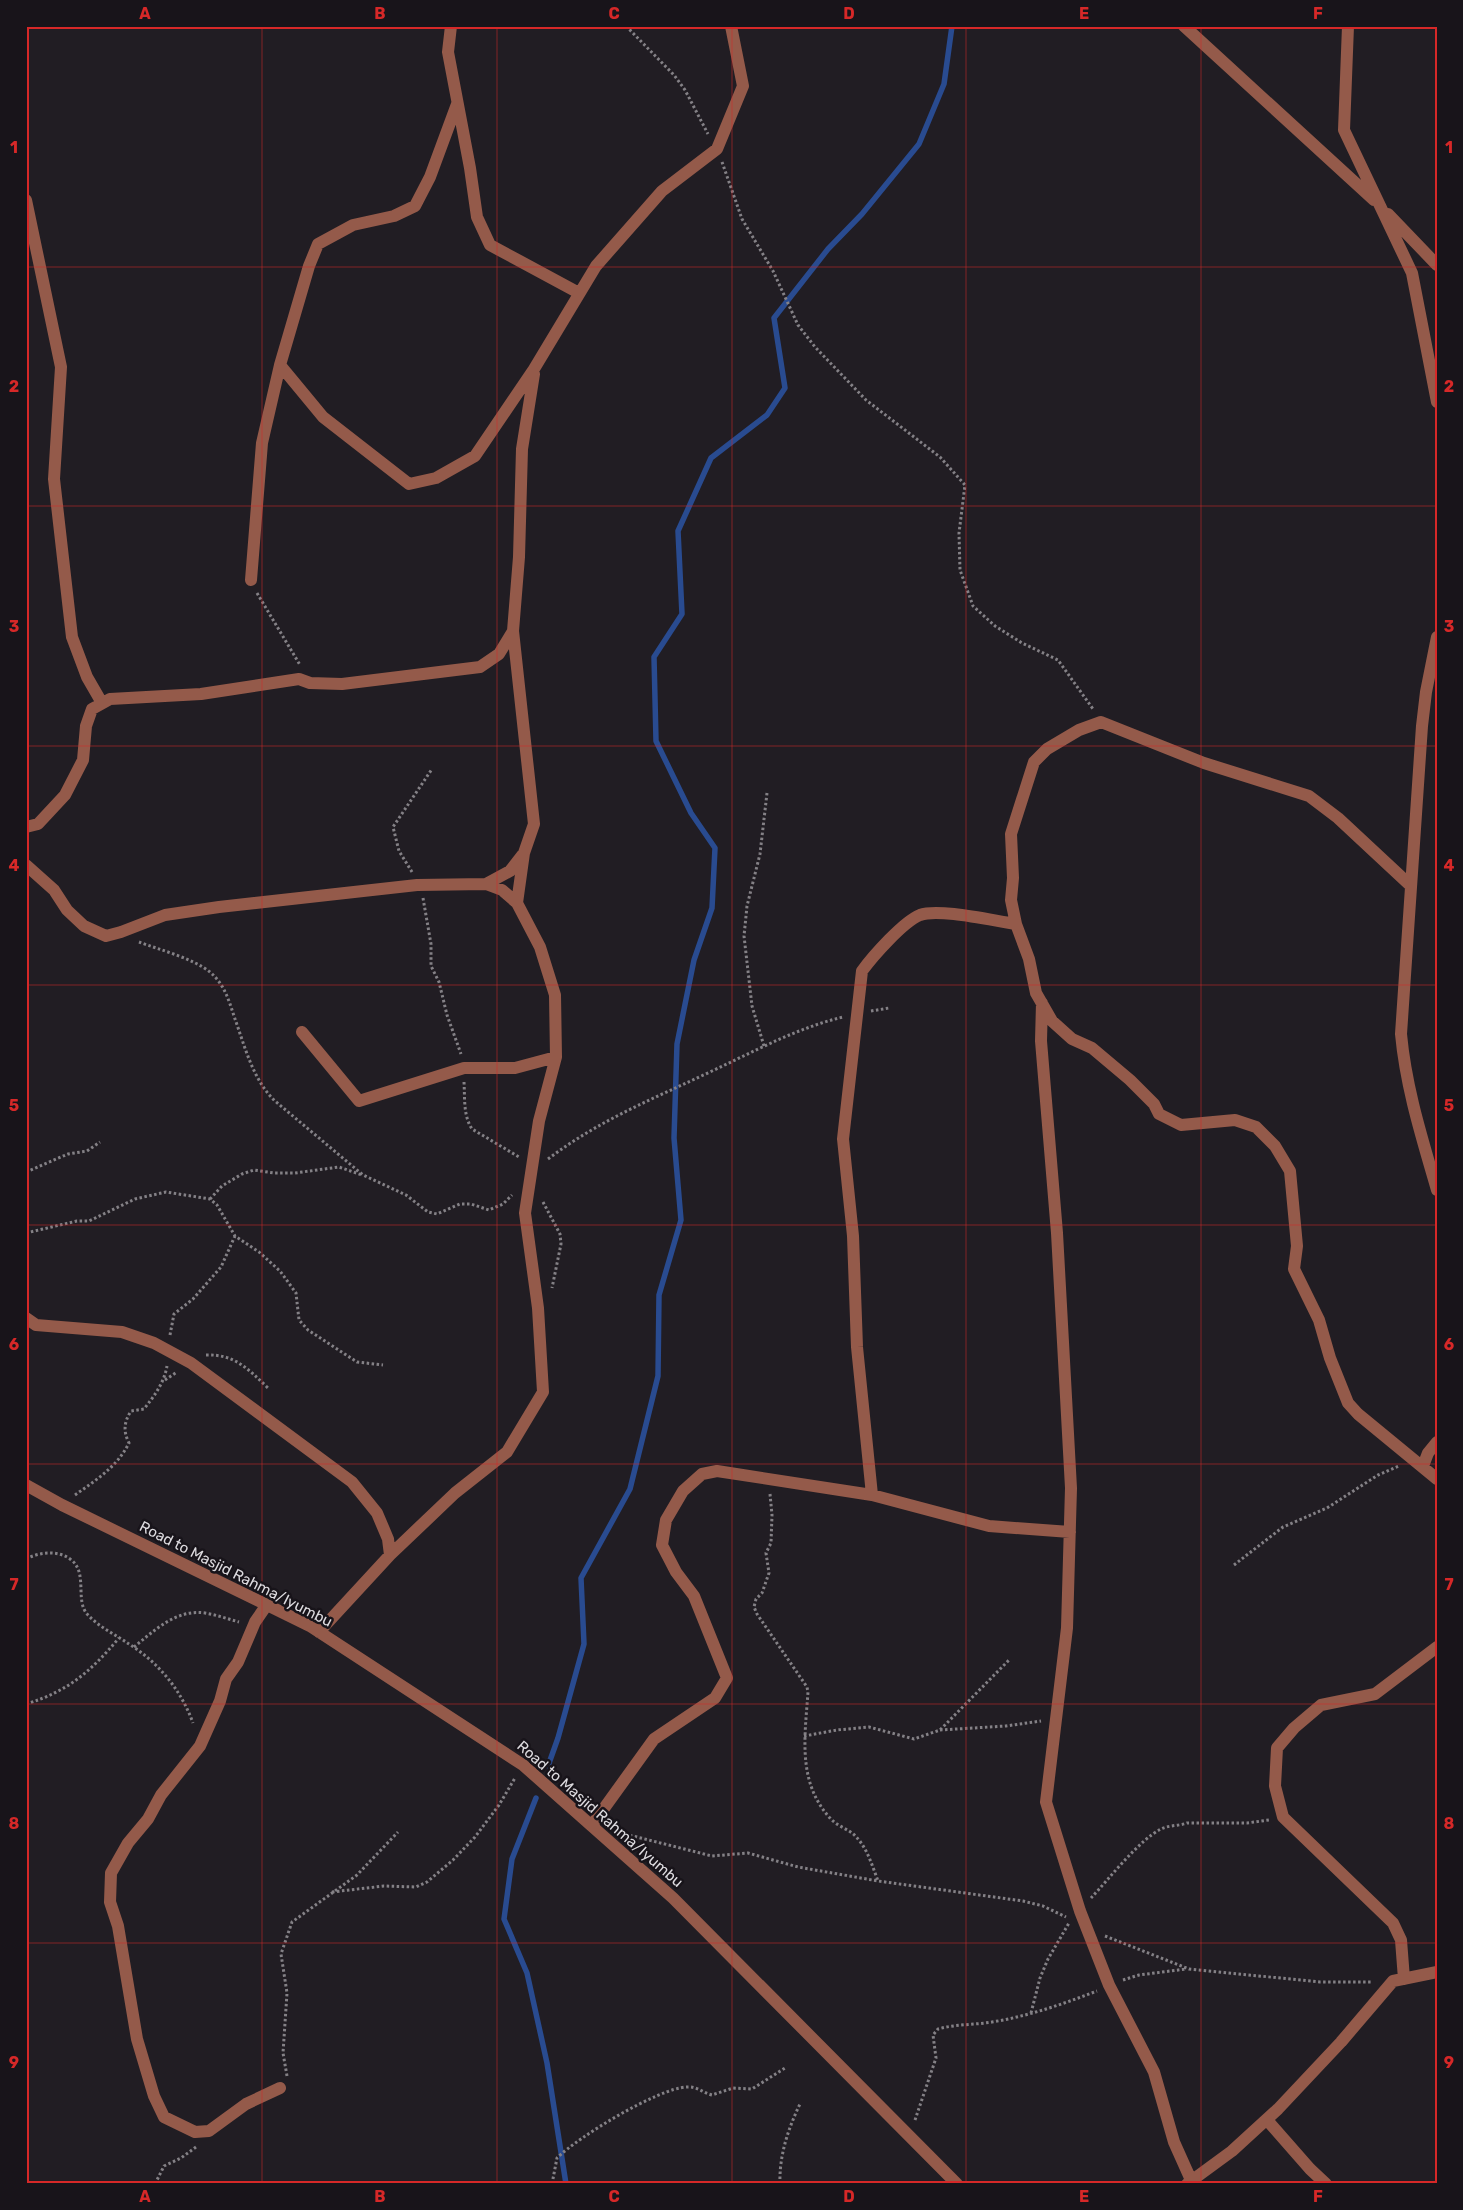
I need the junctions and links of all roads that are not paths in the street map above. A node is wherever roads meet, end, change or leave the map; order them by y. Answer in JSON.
{"nodes":[{"id":1,"x":451,"y":26,"type":"edge"},
{"id":2,"x":732,"y":26,"type":"edge"},
{"id":3,"x":1184,"y":26,"type":"edge"},
{"id":4,"x":1348,"y":26,"type":"edge"},
{"id":5,"x":457,"y":104,"type":"junction"},
{"id":6,"x":26,"y":200,"type":"edge"},
{"id":7,"x":1379,"y":205,"type":"junction"},
{"id":8,"x":1437,"y":265,"type":"edge"},
{"id":9,"x":579,"y":294,"type":"junction"},
{"id":10,"x":280,"y":366,"type":"junction"},
{"id":11,"x":534,"y":369,"type":"junction"},
{"id":12,"x":1437,"y":402,"type":"edge"},
{"id":13,"x":251,"y":580,"type":"road end"},
{"id":14,"x":513,"y":631,"type":"junction"},
{"id":15,"x":1437,"y":637,"type":"edge"},
{"id":16,"x":102,"y":703,"type":"junction"},
{"id":17,"x":26,"y":827,"type":"edge"},
{"id":18,"x":524,"y":853,"type":"junction"},
{"id":19,"x":26,"y":865,"type":"edge"},
{"id":20,"x":486,"y":884,"type":"junction"},
{"id":21,"x":1411,"y":886,"type":"junction"},
{"id":22,"x":517,"y":903,"type":"junction"},
{"id":23,"x":1016,"y":924,"type":"junction"},
{"id":24,"x":1042,"y":1002,"type":"junction"},
{"id":25,"x":302,"y":1032,"type":"dead end"},
{"id":26,"x":556,"y":1057,"type":"junction"},
{"id":27,"x":1437,"y":1190,"type":"edge"},
{"id":28,"x":26,"y":1318,"type":"edge"},
{"id":29,"x":1437,"y":1442,"type":"edge"},
{"id":30,"x":1420,"y":1463,"type":"junction"},
{"id":31,"x":1437,"y":1478,"type":"edge"},
{"id":32,"x":27,"y":1486,"type":"edge"},
{"id":33,"x":872,"y":1495,"type":"junction"},
{"id":34,"x":1070,"y":1532,"type":"junction"},
{"id":35,"x":390,"y":1555,"type":"junction"},
{"id":36,"x":266,"y":1606,"type":"junction"},
{"id":37,"x":319,"y":1632,"type":"junction"},
{"id":38,"x":1437,"y":1647,"type":"edge"},
{"id":39,"x":592,"y":1825,"type":"junction"},
{"id":40,"x":1437,"y":1972,"type":"edge"},
{"id":41,"x":1398,"y":1980,"type":"junction"},
{"id":42,"x":280,"y":2088,"type":"road end"},
{"id":43,"x":1267,"y":2120,"type":"junction"},
{"id":44,"x":1189,"y":2182,"type":"edge"},
{"id":45,"x":956,"y":2184,"type":"edge"},
{"id":46,"x":1326,"y":2184,"type":"edge"}],
"edges":[{"from":1,"to":5,"type":"street"},
{"from":2,"to":9,"type":"street"},
{"from":3,"to":7,"type":"street"},
{"from":4,"to":7,"type":"street"},
{"from":5,"to":9,"type":"street"},
{"from":5,"to":10,"type":"street"},
{"from":6,"to":16,"type":"street"},
{"from":7,"to":8,"type":"street"},
{"from":7,"to":12,"type":"street"},
{"from":9,"to":11,"type":"street"},
{"from":10,"to":11,"type":"street"},
{"from":10,"to":13,"type":"street"},
{"from":11,"to":14,"type":"street"},
{"from":14,"to":16,"type":"street"},
{"from":14,"to":18,"type":"street"},
{"from":15,"to":21,"type":"street"},
{"from":16,"to":17,"type":"street"},
{"from":18,"to":20,"type":"street"},
{"from":18,"to":22,"type":"street"},
{"from":19,"to":20,"type":"street"},
{"from":20,"to":22,"type":"street"},
{"from":21,"to":23,"type":"street"},
{"from":21,"to":27,"type":"street"},
{"from":22,"to":26,"type":"street"},
{"from":23,"to":24,"type":"street"},
{"from":23,"to":33,"type":"street"},
{"from":24,"to":30,"type":"street"},
{"from":24,"to":34,"type":"street"},
{"from":25,"to":26,"type":"street"},
{"from":26,"to":35,"type":"street"},
{"from":28,"to":35,"type":"street"},
{"from":29,"to":30,"type":"street"},
{"from":30,"to":31,"type":"street"},
{"from":32,"to":36,"type":"street","name":"Road to Masjid Rahma/Iyumbu"},
{"from":33,"to":34,"type":"street"},
{"from":33,"to":39,"type":"street"},
{"from":34,"to":44,"type":"street"},
{"from":35,"to":37,"type":"street"},
{"from":36,"to":37,"type":"street","name":"Road to Masjid Rahma/Iyumbu"},
{"from":36,"to":42,"type":"street"},
{"from":37,"to":39,"type":"street","name":"Road to Masjid Rahma/Iyumbu"},
{"from":38,"to":41,"type":"street"},
{"from":39,"to":45,"type":"street","name":"Road to Masjid Rahma/Iyumbu"},
{"from":40,"to":41,"type":"street"},
{"from":41,"to":43,"type":"street"},
{"from":43,"to":44,"type":"street"},
{"from":43,"to":46,"type":"street"}]}
